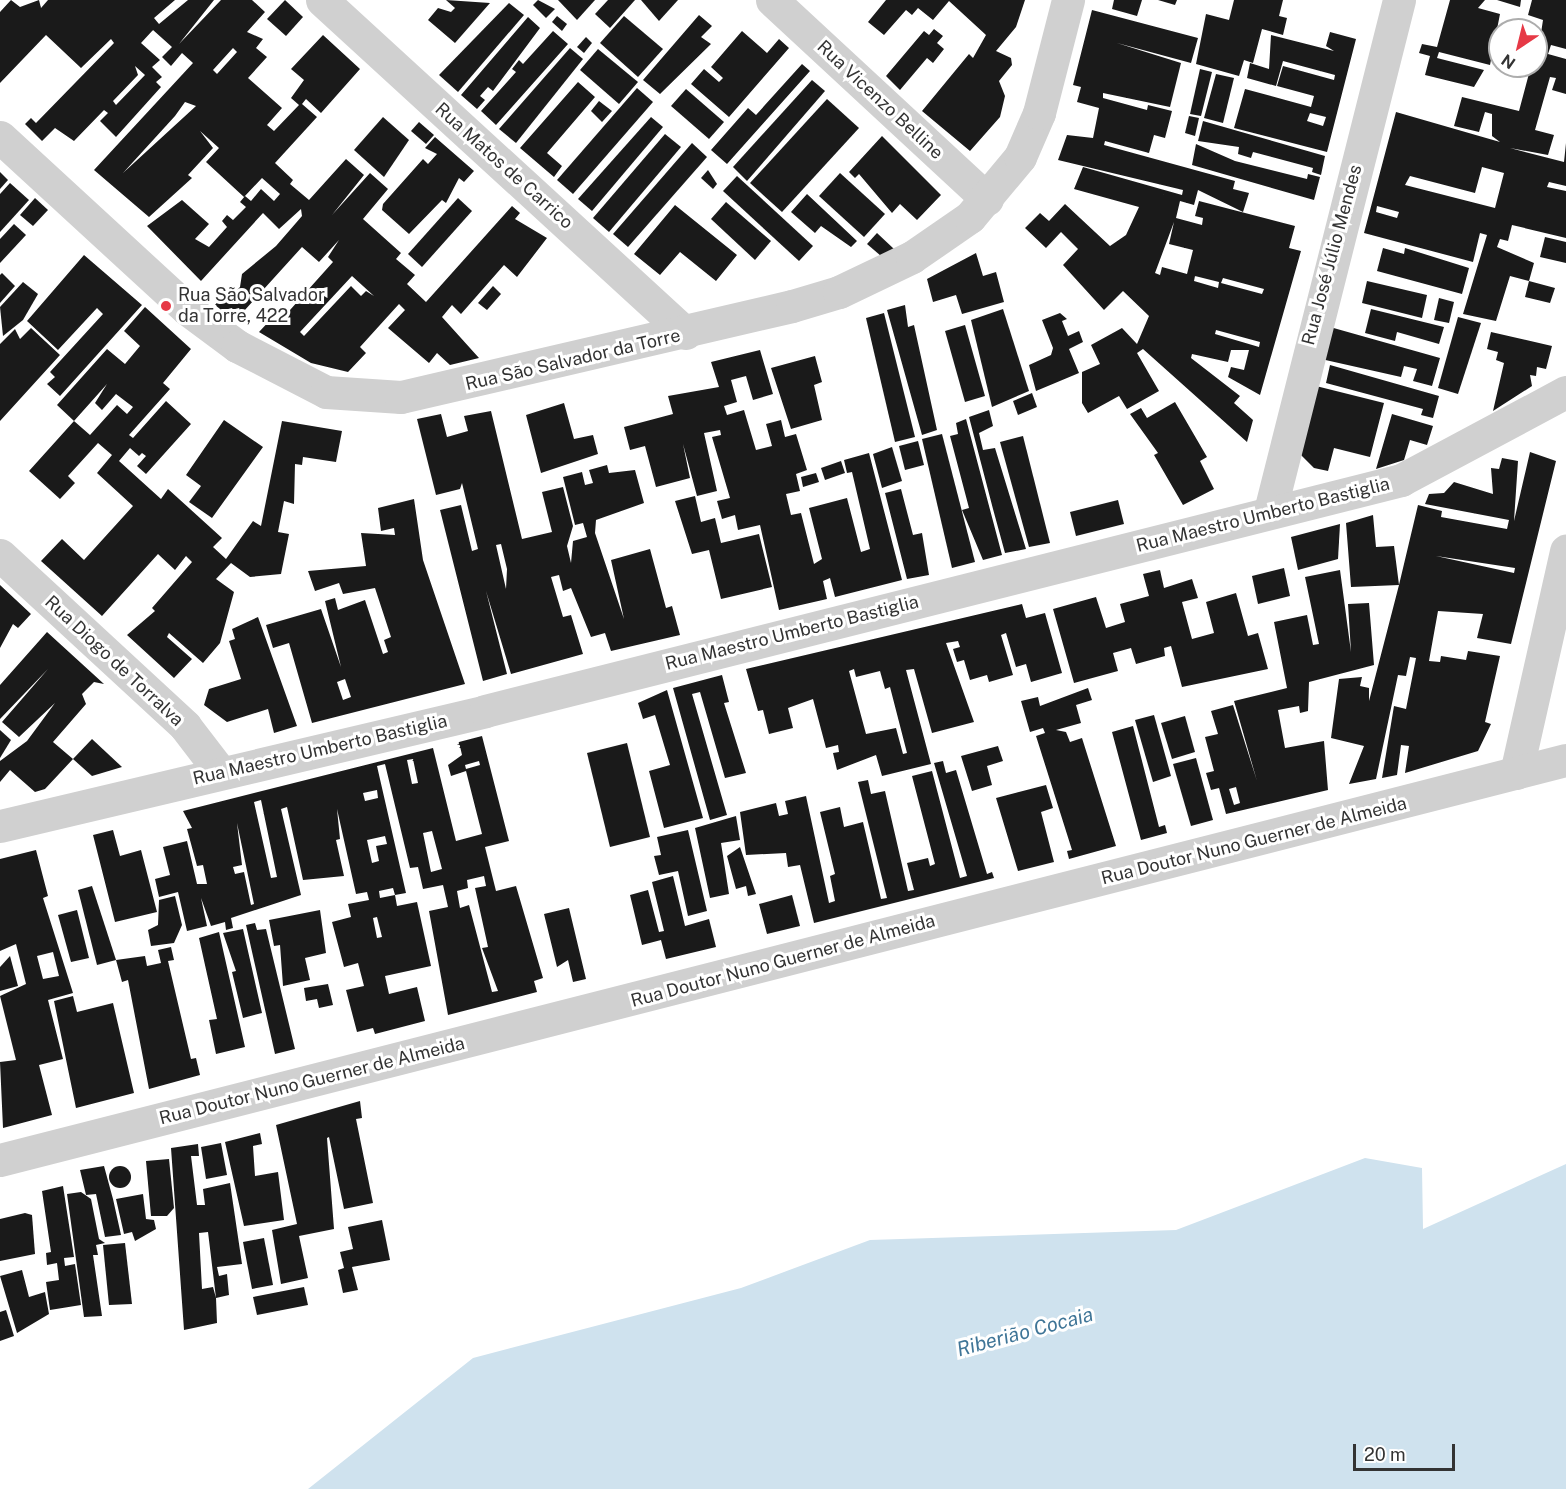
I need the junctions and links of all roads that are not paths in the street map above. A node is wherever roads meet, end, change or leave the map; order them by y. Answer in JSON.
{"nodes":[{"id":1,"x":322,"y":0,"type":"edge"},
{"id":2,"x":772,"y":0,"type":"edge"},
{"id":3,"x":1068,"y":0,"type":"edge"},
{"id":4,"x":1399,"y":0,"type":"edge"},
{"id":5,"x":0,"y":137,"type":"edge"},
{"id":6,"x":987,"y":199,"type":"junction"},
{"id":7,"x":686,"y":333,"type":"junction"},
{"id":8,"x":1566,"y":392,"type":"edge"},
{"id":9,"x":1270,"y":511,"type":"junction"},
{"id":10,"x":1566,"y":551,"type":"edge"},
{"id":11,"x":0,"y":555,"type":"edge"},
{"id":12,"x":1566,"y":759,"type":"edge"},
{"id":13,"x":221,"y":773,"type":"junction"},
{"id":14,"x":1516,"y":773,"type":"junction"},
{"id":15,"x":0,"y":826,"type":"edge"},
{"id":16,"x":0,"y":1160,"type":"edge"}],
"edges":[{"from":1,"to":7,"type":"street","name":"Rua Matos de Carrico"},
{"from":2,"to":6,"type":"street","name":"Rua Vicenzo Belline"},
{"from":3,"to":6,"type":"street","name":"Rua São Salvador da Torre"},
{"from":4,"to":9,"type":"street","name":"Rua José Júlio Mendes"},
{"from":5,"to":7,"type":"street","name":"Rua São Salvador da Torre"},
{"from":6,"to":7,"type":"street","name":"Rua São Salvador da Torre"},
{"from":8,"to":9,"type":"street","name":"Rua Maestro Umberto Bastiglia"},
{"from":9,"to":13,"type":"street","name":"Rua Maestro Umberto Bastiglia"},
{"from":10,"to":14,"type":"street"},
{"from":11,"to":13,"type":"street","name":"Rua Diogo de Torralva"},
{"from":12,"to":14,"type":"street","name":"Rua Doutor Nuno Guerner de Almeida"},
{"from":13,"to":15,"type":"street","name":"Rua Maestro Umberto Bastiglia"},
{"from":14,"to":16,"type":"street","name":"Rua Doutor Nuno Guerner de Almeida"}]}
